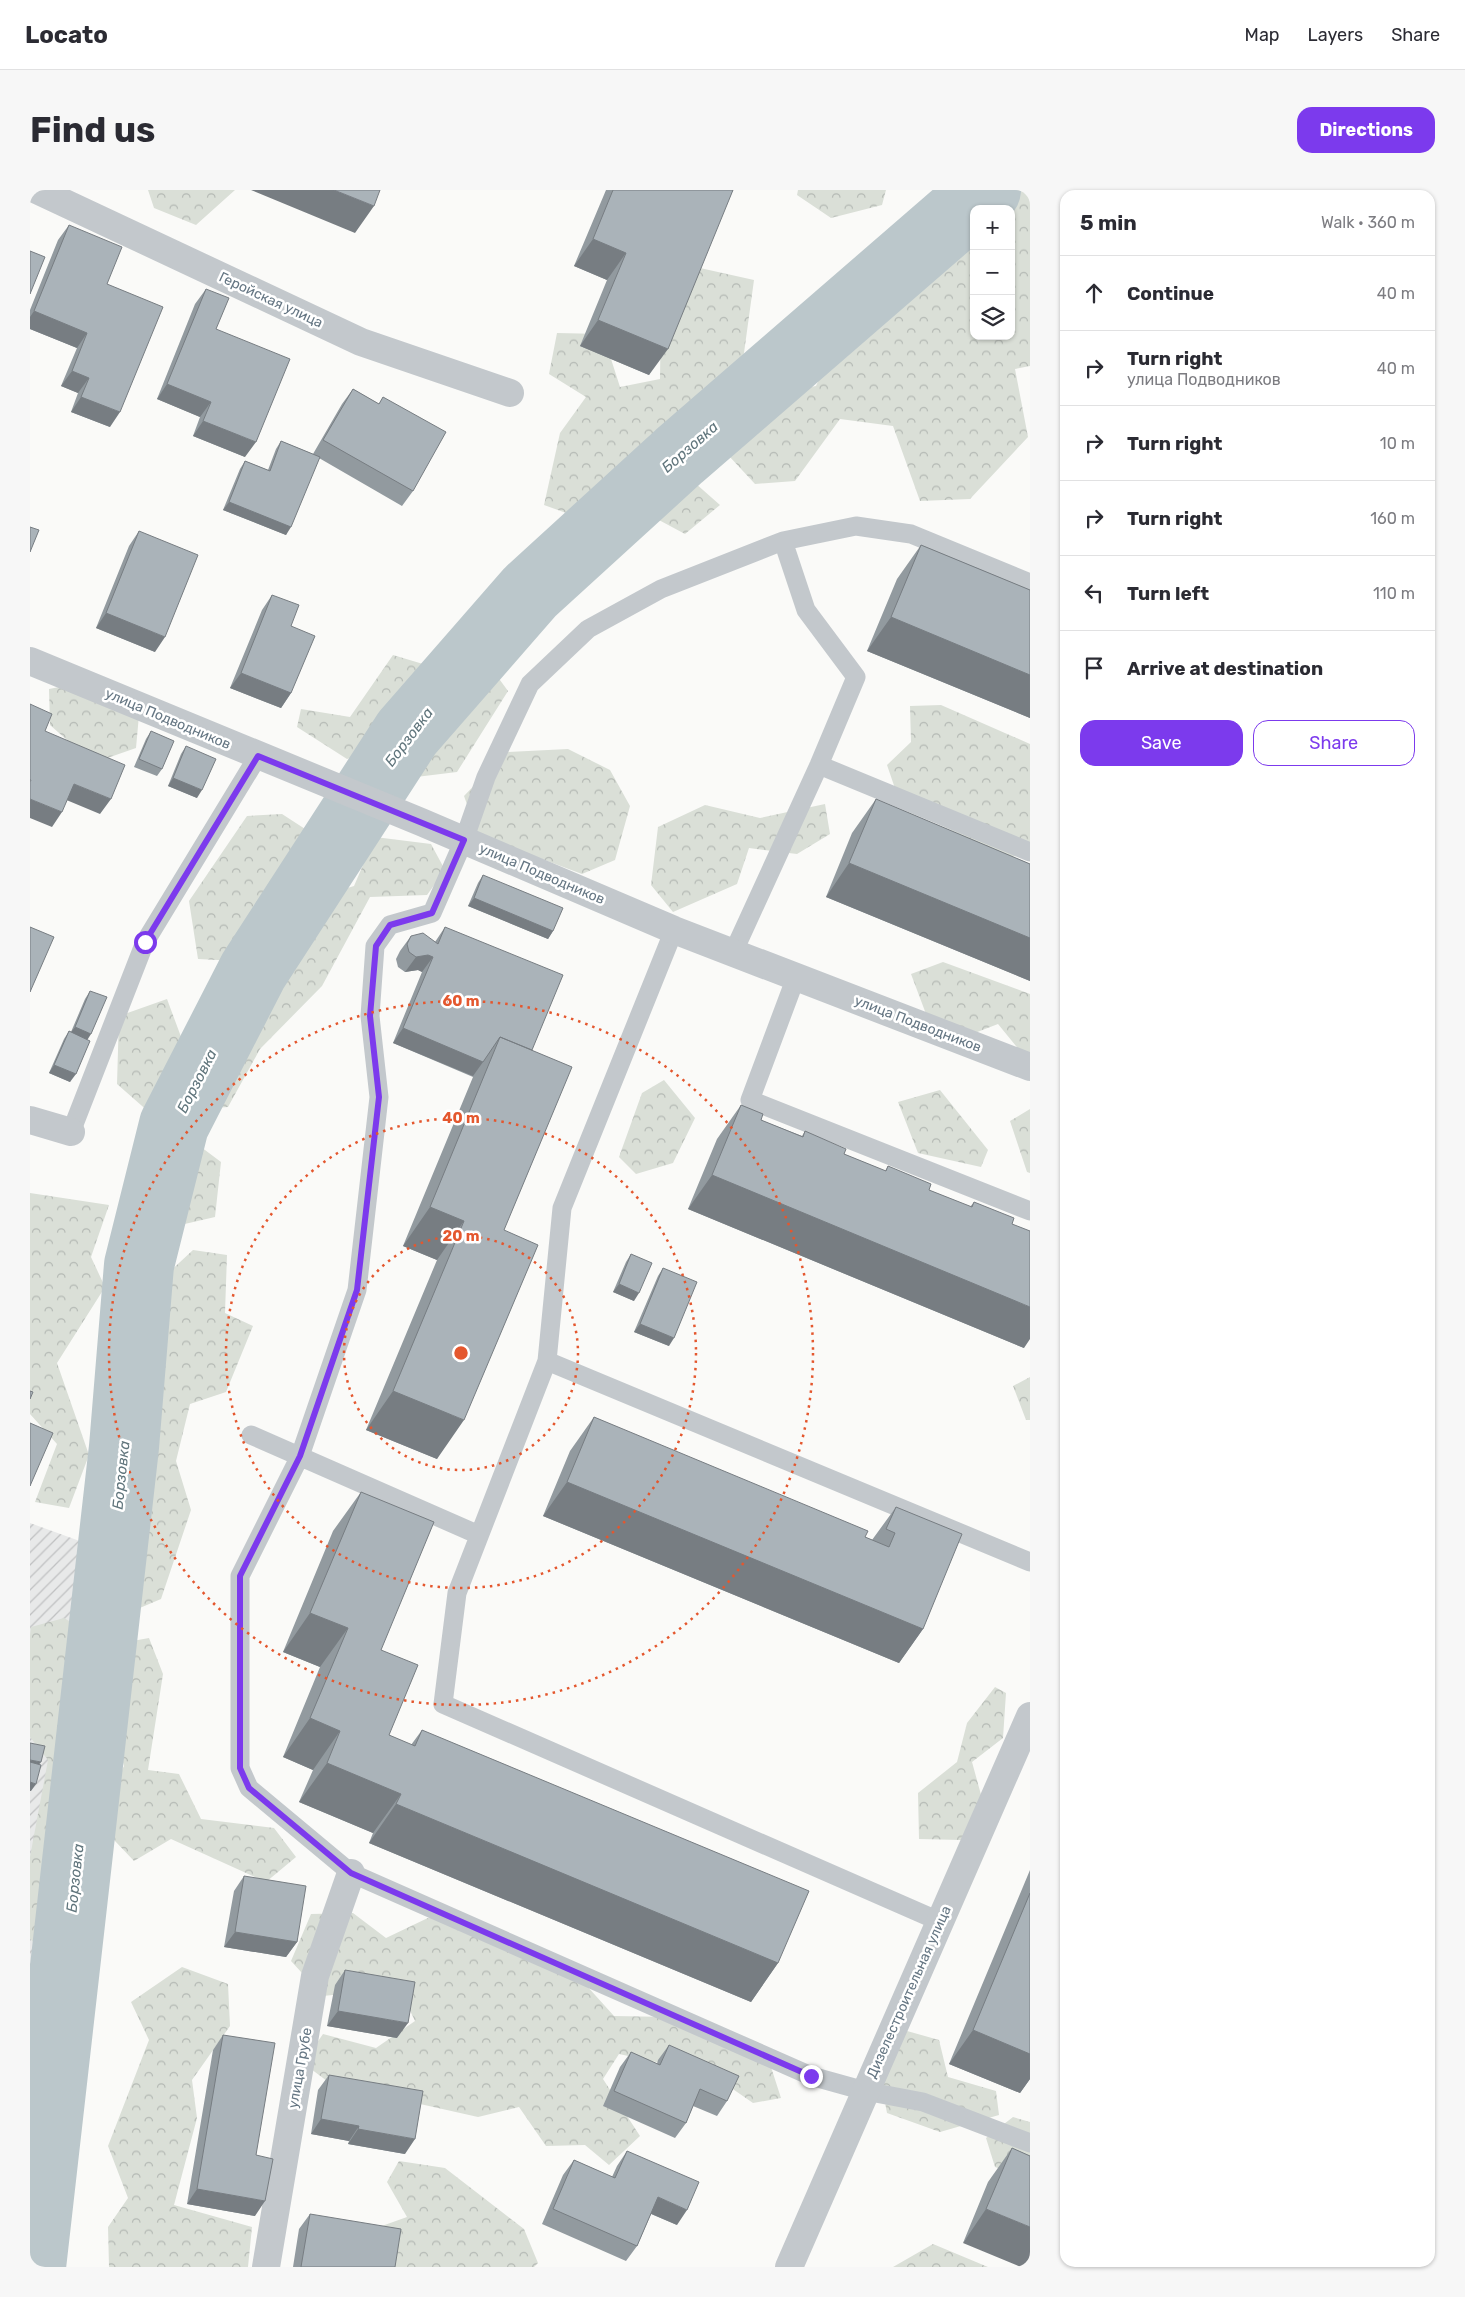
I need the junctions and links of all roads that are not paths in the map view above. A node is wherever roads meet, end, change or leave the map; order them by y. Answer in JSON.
{"nodes":[{"id":1,"x":37,"y":190,"type":"edge"},
{"id":2,"x":510,"y":393,"type":"dead end"},
{"id":3,"x":783,"y":541,"type":"junction"},
{"id":4,"x":1030,"y":584,"type":"edge"},
{"id":5,"x":30,"y":661,"type":"edge"},
{"id":6,"x":258,"y":756,"type":"junction"},
{"id":7,"x":819,"y":765,"type":"junction"},
{"id":8,"x":464,"y":840,"type":"junction"},
{"id":9,"x":1030,"y":852,"type":"edge"},
{"id":10,"x":674,"y":930,"type":"junction"},
{"id":11,"x":733,"y":953,"type":"junction"},
{"id":12,"x":796,"y":977,"type":"junction"},
{"id":13,"x":1030,"y":1067,"type":"edge"},
{"id":14,"x":30,"y":1120,"type":"edge"},
{"id":15,"x":71,"y":1132,"type":"joint"},
{"id":16,"x":1030,"y":1211,"type":"edge"},
{"id":17,"x":547,"y":1361,"type":"junction"},
{"id":18,"x":251,"y":1434,"type":"dead end"},
{"id":19,"x":300,"y":1456,"type":"junction"},
{"id":20,"x":479,"y":1534,"type":"junction"},
{"id":21,"x":1030,"y":1562,"type":"edge"},
{"id":22,"x":1030,"y":1716,"type":"edge"},
{"id":23,"x":351,"y":1873,"type":"junction"},
{"id":24,"x":941,"y":1922,"type":"junction"},
{"id":25,"x":865,"y":2091,"type":"junction"},
{"id":26,"x":1030,"y":2143,"type":"edge"},
{"id":27,"x":266,"y":2267,"type":"edge"},
{"id":28,"x":789,"y":2267,"type":"edge"}],
"edges":[{"from":1,"to":2,"type":"street","name":"Геройская улица"},
{"from":3,"to":4,"type":"lane"},
{"from":3,"to":7,"type":"lane"},
{"from":3,"to":8,"type":"lane"},
{"from":5,"to":6,"type":"street","name":"улица Подводников"},
{"from":6,"to":8,"type":"street","name":"улица Подводников"},
{"from":6,"to":15,"type":"lane"},
{"from":7,"to":9,"type":"lane"},
{"from":7,"to":11,"type":"lane"},
{"from":8,"to":10,"type":"street","name":"улица Подводников"},
{"from":8,"to":19,"type":"lane"},
{"from":10,"to":11,"type":"street","name":"улица Подводников"},
{"from":10,"to":17,"type":"lane"},
{"from":11,"to":12,"type":"street","name":"улица Подводников"},
{"from":12,"to":13,"type":"street","name":"улица Подводников"},
{"from":12,"to":16,"type":"lane"},
{"from":14,"to":15,"type":"street"},
{"from":17,"to":20,"type":"lane"},
{"from":17,"to":21,"type":"lane"},
{"from":18,"to":19,"type":"lane"},
{"from":19,"to":20,"type":"lane"},
{"from":19,"to":23,"type":"lane"},
{"from":20,"to":24,"type":"lane"},
{"from":22,"to":24,"type":"street","name":"Дизелестроительная улица"},
{"from":23,"to":25,"type":"lane"},
{"from":23,"to":27,"type":"street","name":"улица Грубе"},
{"from":24,"to":25,"type":"street","name":"Дизелестроительная улица"},
{"from":25,"to":26,"type":"lane"},
{"from":25,"to":28,"type":"street","name":"Дизелестроительная улица"}]}
